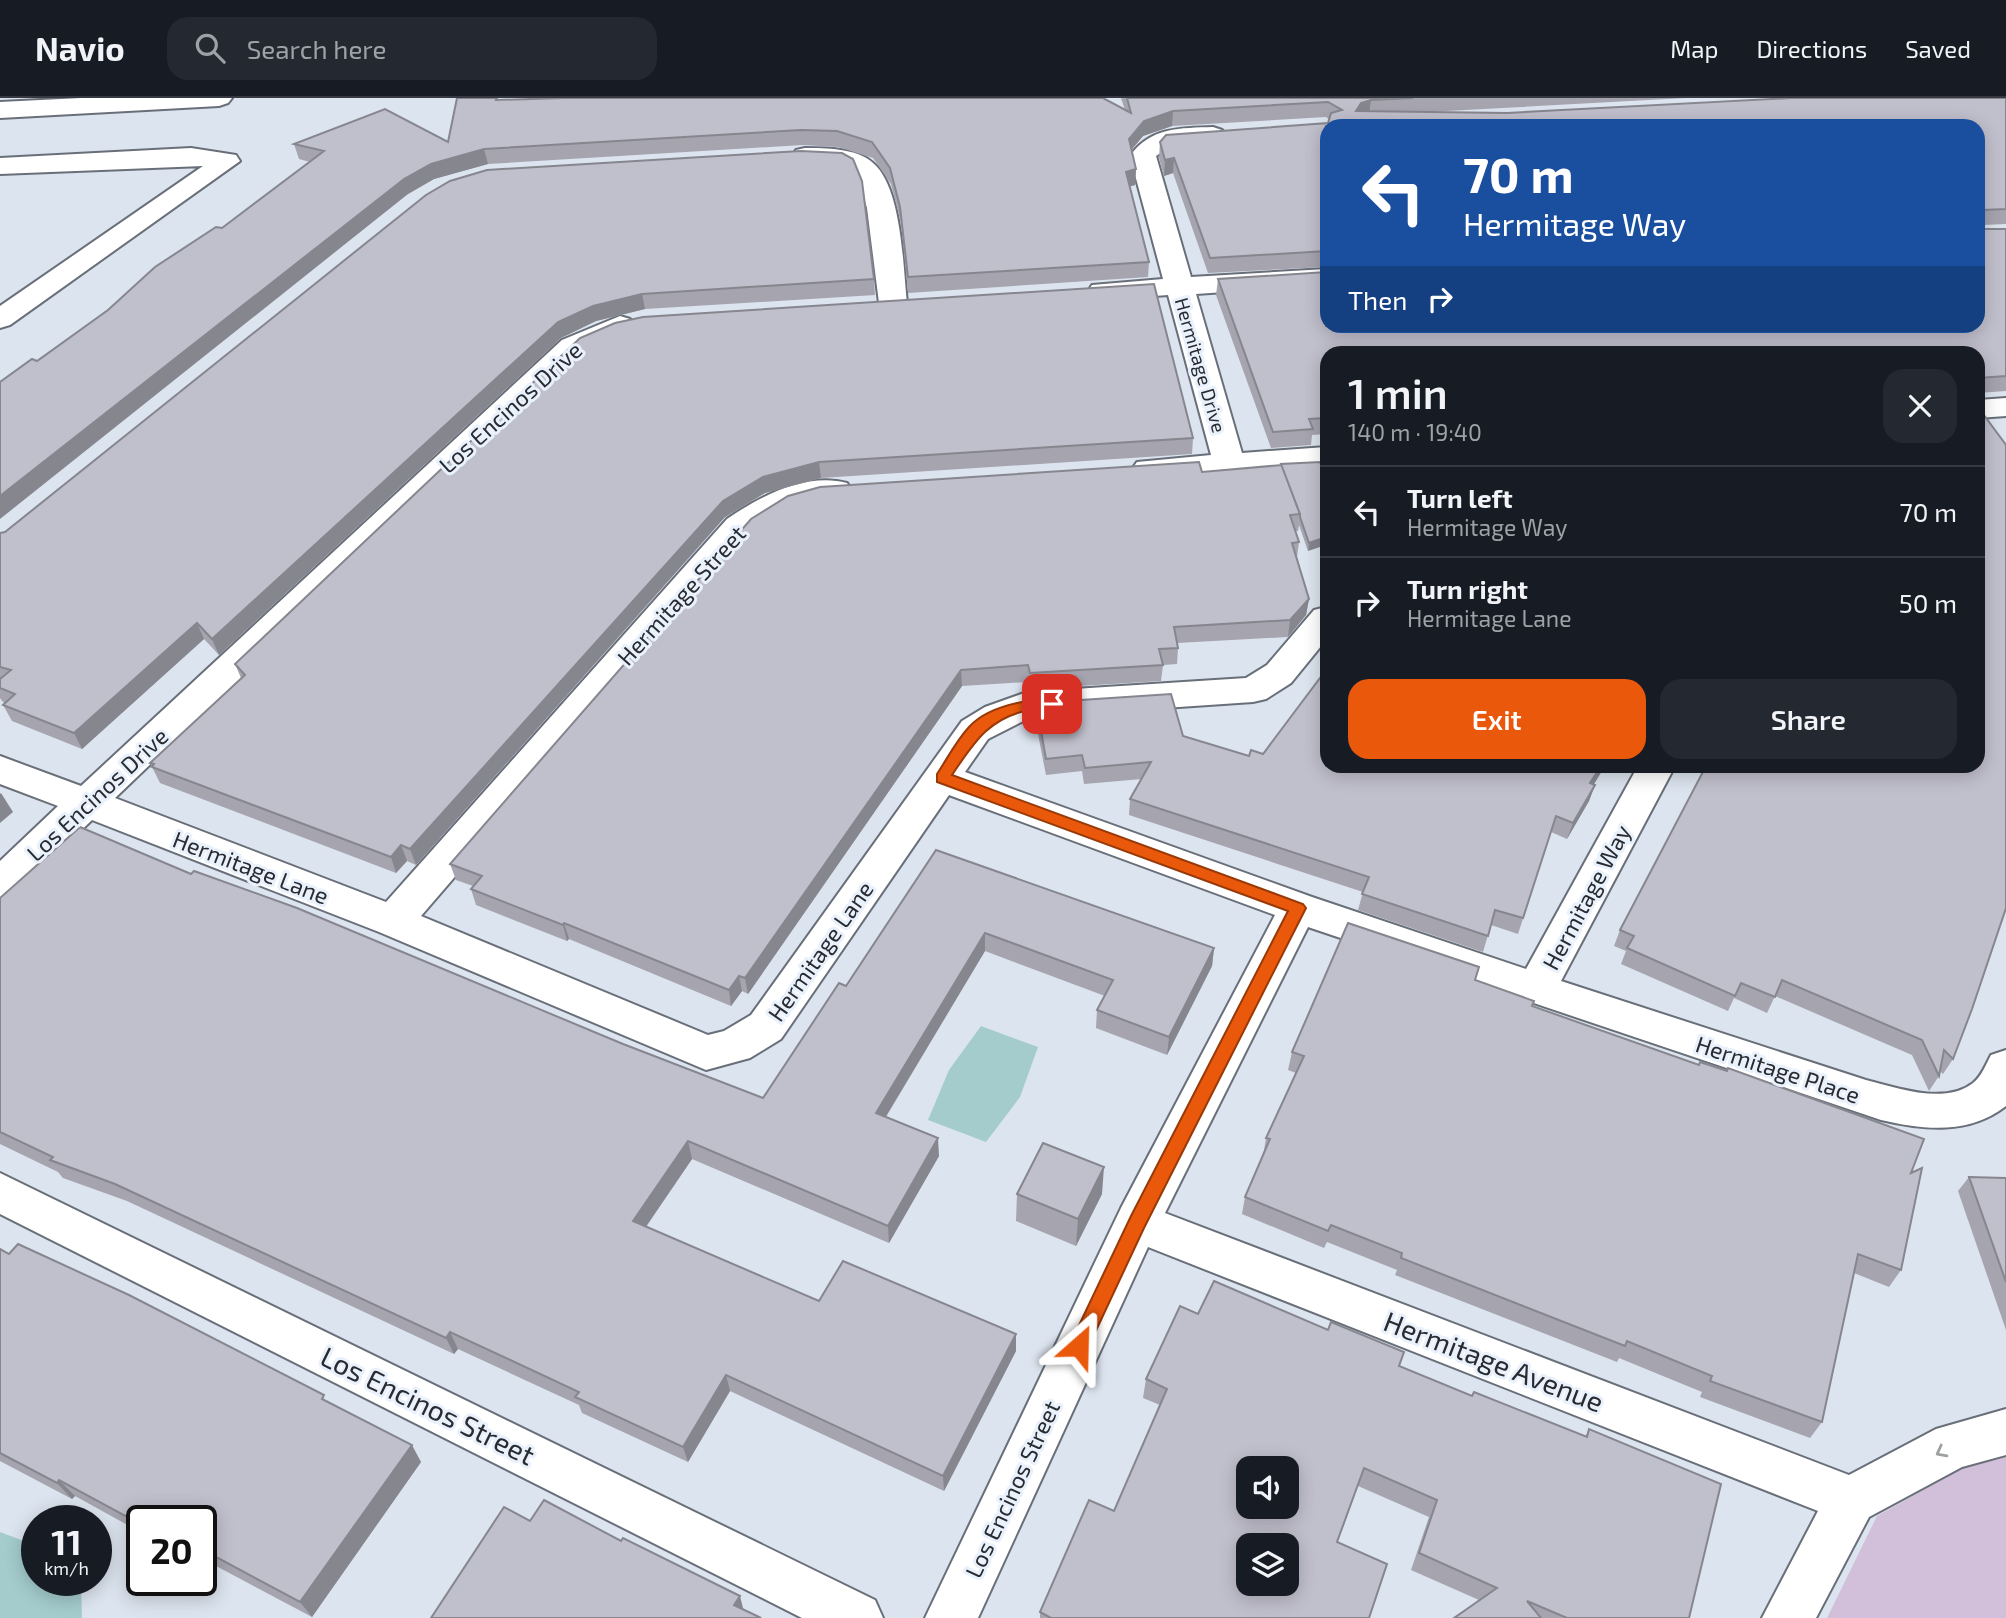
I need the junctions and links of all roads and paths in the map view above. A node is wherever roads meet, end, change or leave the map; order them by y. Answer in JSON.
{"nodes":[{"id":1,"x":205,"y":98,"type":"edge"},
{"id":2,"x":0,"y":110,"type":"edge"},
{"id":3,"x":1236,"y":134,"type":"edge"},
{"id":4,"x":775,"y":158,"type":"edge"},
{"id":5,"x":0,"y":166,"type":"edge"},
{"id":6,"x":1320,"y":277,"type":"edge"},
{"id":7,"x":1179,"y":286,"type":"junction"},
{"id":8,"x":1070,"y":293,"type":"edge"},
{"id":9,"x":893,"y":303,"type":"edge"},
{"id":10,"x":4,"y":312,"type":"edge"},
{"id":11,"x":645,"y":321,"type":"edge"},
{"id":12,"x":1320,"y":457,"type":"edge"},
{"id":13,"x":1228,"y":464,"type":"junction"},
{"id":14,"x":1120,"y":471,"type":"edge"},
{"id":15,"x":862,"y":488,"type":"edge"},
{"id":16,"x":1320,"y":625,"type":"edge"},
{"id":17,"x":0,"y":769,"type":"edge"},
{"id":18,"x":1653,"y":773,"type":"edge"},
{"id":19,"x":942,"y":778,"type":"junction"},
{"id":20,"x":88,"y":803,"type":"junction"},
{"id":21,"x":0,"y":884,"type":"edge"},
{"id":22,"x":1298,"y":908,"type":"junction"},
{"id":23,"x":393,"y":921,"type":"junction"},
{"id":24,"x":1536,"y":989,"type":"junction"},
{"id":25,"x":2006,"y":1067,"type":"edge"},
{"id":26,"x":0,"y":1192,"type":"edge"},
{"id":27,"x":1138,"y":1222,"type":"junction"},
{"id":28,"x":2006,"y":1432,"type":"edge"},
{"id":29,"x":1850,"y":1500,"type":"junction"},
{"id":30,"x":857,"y":1618,"type":"edge"},
{"id":31,"x":951,"y":1618,"type":"edge"},
{"id":32,"x":1788,"y":1618,"type":"edge"}],
"edges":[{"from":1,"to":2,"type":"street"},
{"from":3,"to":7,"type":"street"},
{"from":4,"to":9,"type":"street"},
{"from":5,"to":10,"type":"street"},
{"from":6,"to":7,"type":"street","name":"Hermitage Drive"},
{"from":7,"to":8,"type":"street"},
{"from":7,"to":13,"type":"street","name":"Hermitage Drive"},
{"from":11,"to":20,"type":"street","name":"Los Encinos Drive"},
{"from":12,"to":13,"type":"street"},
{"from":13,"to":14,"type":"street"},
{"from":15,"to":23,"type":"street","name":"Hermitage Street"},
{"from":16,"to":19,"type":"street","name":"Hermitage Lane"},
{"from":17,"to":20,"type":"street","name":"Hermitage Lane"},
{"from":18,"to":24,"type":"street","name":"Hermitage Way"},
{"from":19,"to":22,"type":"street","name":"Hermitage Way"},
{"from":19,"to":23,"type":"street","name":"Hermitage Lane"},
{"from":20,"to":21,"type":"street","name":"Los Encinos Drive"},
{"from":20,"to":23,"type":"street","name":"Hermitage Lane"},
{"from":22,"to":24,"type":"street","name":"Hermitage Way"},
{"from":22,"to":27,"type":"street","name":"Los Encinos Street"},
{"from":24,"to":25,"type":"street","name":"Hermitage Place"},
{"from":26,"to":30,"type":"street","name":"Los Encinos Street"},
{"from":27,"to":29,"type":"street","name":"Hermitage Avenue"},
{"from":27,"to":31,"type":"street","name":"Los Encinos Street"},
{"from":28,"to":29,"type":"street","one_way":true},
{"from":29,"to":32,"type":"street"}]}
